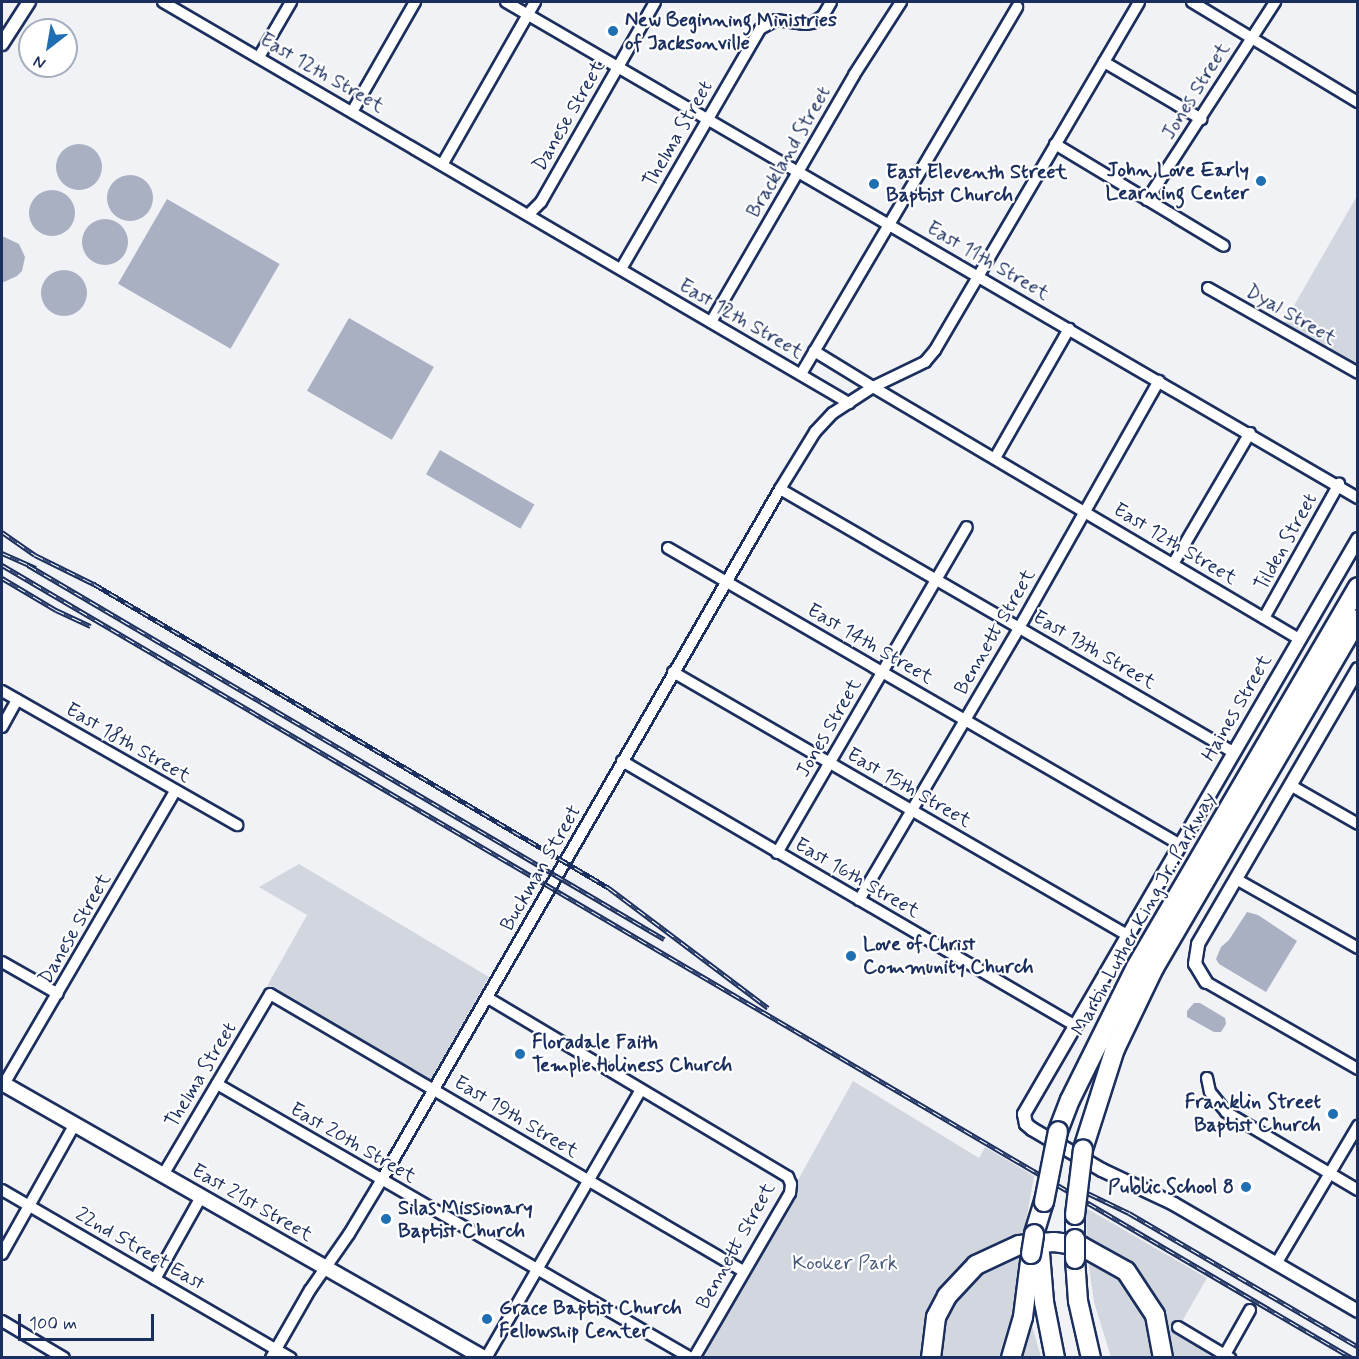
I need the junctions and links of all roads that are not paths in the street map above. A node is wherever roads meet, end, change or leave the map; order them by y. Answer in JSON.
{"nodes":[{"id":1,"x":28,"y":2,"type":"edge"},
{"id":2,"x":166,"y":2,"type":"edge"},
{"id":3,"x":291,"y":2,"type":"edge"},
{"id":4,"x":415,"y":2,"type":"edge"},
{"id":5,"x":506,"y":2,"type":"edge"},
{"id":6,"x":535,"y":2,"type":"edge"},
{"id":7,"x":655,"y":2,"type":"edge"},
{"id":8,"x":831,"y":2,"type":"edge"},
{"id":9,"x":901,"y":2,"type":"edge"},
{"id":10,"x":1139,"y":2,"type":"edge"},
{"id":11,"x":1192,"y":2,"type":"edge"},
{"id":12,"x":1275,"y":2,"type":"edge"},
{"id":13,"x":1017,"y":7,"type":"dead end"},
{"id":14,"x":528,"y":14,"type":"junction"},
{"id":15,"x":1251,"y":38,"type":"junction"},
{"id":16,"x":2,"y":44,"type":"edge"},
{"id":17,"x":259,"y":57,"type":"junction"},
{"id":18,"x":1104,"y":62,"type":"junction"},
{"id":19,"x":618,"y":67,"type":"junction"},
{"id":20,"x":1358,"y":102,"type":"edge"},
{"id":21,"x":352,"y":112,"type":"junction"},
{"id":22,"x":708,"y":119,"type":"junction"},
{"id":23,"x":1202,"y":119,"type":"junction"},
{"id":24,"x":1055,"y":144,"type":"junction"},
{"id":25,"x":442,"y":165,"type":"junction"},
{"id":26,"x":799,"y":171,"type":"junction"},
{"id":27,"x":1147,"y":200,"type":"junction"},
{"id":28,"x":528,"y":215,"type":"junction"},
{"id":29,"x":888,"y":223,"type":"junction"},
{"id":30,"x":1224,"y":246,"type":"dead end"},
{"id":31,"x":621,"y":269,"type":"junction"},
{"id":32,"x":978,"y":276,"type":"junction"},
{"id":33,"x":1208,"y":288,"type":"dead end"},
{"id":34,"x":711,"y":322,"type":"junction"},
{"id":35,"x":1069,"y":329,"type":"junction"},
{"id":36,"x":814,"y":351,"type":"junction"},
{"id":37,"x":1358,"y":373,"type":"edge"},
{"id":38,"x":801,"y":374,"type":"junction"},
{"id":39,"x":1159,"y":381,"type":"junction"},
{"id":40,"x":873,"y":387,"type":"junction"},
{"id":41,"x":849,"y":403,"type":"junction"},
{"id":42,"x":1250,"y":434,"type":"junction"},
{"id":43,"x":995,"y":458,"type":"junction"},
{"id":44,"x":1339,"y":484,"type":"junction"},
{"id":45,"x":780,"y":489,"type":"junction"},
{"id":46,"x":1358,"y":498,"type":"edge"},
{"id":47,"x":1085,"y":511,"type":"junction"},
{"id":48,"x":967,"y":527,"type":"dead end"},
{"id":49,"x":1358,"y":539,"type":"edge"},
{"id":50,"x":668,"y":548,"type":"dead end"},
{"id":51,"x":1173,"y":564,"type":"junction"},
{"id":52,"x":936,"y":579,"type":"junction"},
{"id":53,"x":726,"y":582,"type":"junction"},
{"id":54,"x":1358,"y":587,"type":"edge"},
{"id":55,"x":1264,"y":618,"type":"junction"},
{"id":56,"x":1358,"y":619,"type":"edge"},
{"id":57,"x":1019,"y":628,"type":"junction"},
{"id":58,"x":1299,"y":639,"type":"junction"},
{"id":59,"x":673,"y":672,"type":"junction"},
{"id":60,"x":883,"y":672,"type":"junction"},
{"id":61,"x":1356,"y":673,"type":"edge"},
{"id":62,"x":2,"y":691,"type":"edge"},
{"id":63,"x":17,"y":700,"type":"junction"},
{"id":64,"x":965,"y":720,"type":"junction"},
{"id":65,"x":2,"y":727,"type":"edge"},
{"id":66,"x":1233,"y":752,"type":"junction"},
{"id":67,"x":622,"y":762,"type":"junction"},
{"id":68,"x":830,"y":763,"type":"junction"},
{"id":69,"x":1290,"y":785,"type":"junction"},
{"id":70,"x":175,"y":791,"type":"junction"},
{"id":71,"x":911,"y":810,"type":"junction"},
{"id":72,"x":1358,"y":824,"type":"edge"},
{"id":73,"x":237,"y":825,"type":"dead end"},
{"id":74,"x":1179,"y":844,"type":"junction"},
{"id":75,"x":777,"y":853,"type":"junction"},
{"id":76,"x":1236,"y":879,"type":"junction"},
{"id":77,"x":859,"y":900,"type":"junction"},
{"id":78,"x":1127,"y":935,"type":"junction"},
{"id":79,"x":1358,"y":948,"type":"edge"},
{"id":80,"x":2,"y":962,"type":"edge"},
{"id":81,"x":1206,"y":982,"type":"joint"},
{"id":82,"x":58,"y":994,"type":"junction"},
{"id":83,"x":270,"y":994,"type":"joint"},
{"id":84,"x":488,"y":998,"type":"junction"},
{"id":85,"x":1074,"y":1025,"type":"junction"},
{"id":86,"x":1358,"y":1069,"type":"edge"},
{"id":87,"x":1207,"y":1078,"type":"dead end"},
{"id":88,"x":3,"y":1084,"type":"edge"},
{"id":89,"x":217,"y":1084,"type":"junction"},
{"id":90,"x":434,"y":1089,"type":"junction"},
{"id":91,"x":641,"y":1090,"type":"junction"},
{"id":92,"x":75,"y":1124,"type":"junction"},
{"id":93,"x":1358,"y":1126,"type":"edge"},
{"id":94,"x":163,"y":1174,"type":"junction"},
{"id":95,"x":1330,"y":1174,"type":"junction"},
{"id":96,"x":588,"y":1180,"type":"junction"},
{"id":97,"x":381,"y":1181,"type":"junction"},
{"id":98,"x":2,"y":1190,"type":"edge"},
{"id":99,"x":1358,"y":1190,"type":"edge"},
{"id":100,"x":201,"y":1197,"type":"junction"},
{"id":101,"x":29,"y":1206,"type":"junction"},
{"id":102,"x":1035,"y":1253,"type":"junction"},
{"id":103,"x":2,"y":1254,"type":"edge"},
{"id":104,"x":1075,"y":1261,"type":"junction"},
{"id":105,"x":1276,"y":1264,"type":"junction"},
{"id":106,"x":326,"y":1267,"type":"junction"},
{"id":107,"x":536,"y":1270,"type":"junction"},
{"id":108,"x":743,"y":1271,"type":"junction"},
{"id":109,"x":155,"y":1279,"type":"junction"},
{"id":110,"x":1250,"y":1310,"type":"dead end"},
{"id":111,"x":1358,"y":1311,"type":"edge"},
{"id":112,"x":2,"y":1321,"type":"edge"},
{"id":113,"x":1178,"y":1327,"type":"dead end"},
{"id":114,"x":274,"y":1353,"type":"edge"},
{"id":115,"x":1226,"y":1356,"type":"edge"},
{"id":116,"x":64,"y":1358,"type":"edge"},
{"id":117,"x":291,"y":1358,"type":"edge"},
{"id":118,"x":485,"y":1358,"type":"edge"},
{"id":119,"x":692,"y":1358,"type":"edge"},
{"id":120,"x":931,"y":1358,"type":"edge"},
{"id":121,"x":1011,"y":1358,"type":"edge"},
{"id":122,"x":1055,"y":1358,"type":"edge"},
{"id":123,"x":1091,"y":1358,"type":"edge"},
{"id":124,"x":1102,"y":1358,"type":"edge"},
{"id":125,"x":1163,"y":1358,"type":"edge"}],
"edges":[{"from":1,"to":16,"type":"street"},
{"from":2,"to":17,"type":"street","name":"East 12th Street"},
{"from":3,"to":17,"type":"street"},
{"from":4,"to":21,"type":"street"},
{"from":5,"to":14,"type":"street","name":"East 11th Street"},
{"from":6,"to":14,"type":"street"},
{"from":7,"to":19,"type":"street","name":"Danese Street"},
{"from":8,"to":22,"type":"street","name":"Thelma Street"},
{"from":9,"to":26,"type":"street","name":"Brackland Street"},
{"from":10,"to":18,"type":"street"},
{"from":11,"to":15,"type":"street"},
{"from":12,"to":15,"type":"street","name":"Jones Street"},
{"from":13,"to":29,"type":"street"},
{"from":14,"to":19,"type":"street","name":"East 11th Street"},
{"from":14,"to":25,"type":"street"},
{"from":15,"to":20,"type":"street"},
{"from":15,"to":23,"type":"street","name":"Jones Street"},
{"from":17,"to":21,"type":"street","name":"East 12th Street"},
{"from":18,"to":23,"type":"street"},
{"from":18,"to":24,"type":"street"},
{"from":19,"to":22,"type":"street","name":"East 11th Street"},
{"from":19,"to":28,"type":"street","name":"Danese Street"},
{"from":21,"to":25,"type":"street","name":"East 12th Street"},
{"from":22,"to":26,"type":"street","name":"East 11th Street"},
{"from":22,"to":31,"type":"street","name":"Thelma Street"},
{"from":23,"to":27,"type":"street","name":"Jones Street"},
{"from":24,"to":27,"type":"street"},
{"from":24,"to":32,"type":"street"},
{"from":25,"to":28,"type":"street","name":"East 12th Street"},
{"from":26,"to":29,"type":"street","name":"East 11th Street"},
{"from":26,"to":34,"type":"street","name":"Brackland Street"},
{"from":27,"to":30,"type":"street"},
{"from":28,"to":31,"type":"street","name":"East 12th Street"},
{"from":29,"to":32,"type":"street","name":"East 11th Street"},
{"from":29,"to":36,"type":"street"},
{"from":31,"to":34,"type":"street","name":"East 12th Street"},
{"from":32,"to":35,"type":"street","name":"East 11th Street"},
{"from":32,"to":40,"type":"street"},
{"from":33,"to":37,"type":"street","name":"Dyal Street"},
{"from":34,"to":38,"type":"street","name":"East 12th Street"},
{"from":35,"to":39,"type":"street","name":"East 11th Street"},
{"from":35,"to":43,"type":"street"},
{"from":36,"to":38,"type":"street"},
{"from":36,"to":40,"type":"street","name":"East 12th Street"},
{"from":38,"to":41,"type":"street","name":"East 12th Street"},
{"from":39,"to":42,"type":"street","name":"East 11th Street"},
{"from":39,"to":47,"type":"street","name":"Bennett Street"},
{"from":40,"to":41,"type":"street"},
{"from":40,"to":43,"type":"street","name":"East 12th Street"},
{"from":41,"to":45,"type":"street","name":"Buckman Street"},
{"from":42,"to":44,"type":"street","name":"East 11th Street"},
{"from":42,"to":51,"type":"street"},
{"from":43,"to":47,"type":"street","name":"East 12th Street"},
{"from":44,"to":46,"type":"street","name":"East 11th Street"},
{"from":44,"to":55,"type":"street","name":"Tilden Street"},
{"from":45,"to":52,"type":"street","name":"East 13th Street"},
{"from":45,"to":53,"type":"street","name":"Buckman Street"},
{"from":47,"to":51,"type":"street","name":"East 12th Street"},
{"from":47,"to":57,"type":"street","name":"Bennett Street"},
{"from":48,"to":52,"type":"street","name":"Jones Street"},
{"from":49,"to":58,"type":"street","name":"Haines Street"},
{"from":50,"to":53,"type":"street","name":"East 14th Street"},
{"from":51,"to":55,"type":"street","name":"East 12th Street"},
{"from":52,"to":57,"type":"street","name":"East 13th Street"},
{"from":52,"to":60,"type":"street","name":"Jones Street"},
{"from":53,"to":59,"type":"street","name":"Buckman Street"},
{"from":53,"to":60,"type":"street","name":"East 14th Street"},
{"from":54,"to":102,"type":"highway","name":"Martin Luther King Jr. Parkway","bridge":true},
{"from":55,"to":58,"type":"street","name":"East 12th Street"},
{"from":56,"to":104,"type":"highway","name":"Martin Luther King Jr. Parkway","bridge":true},
{"from":57,"to":64,"type":"street","name":"Bennett Street"},
{"from":57,"to":66,"type":"street","name":"East 13th Street"},
{"from":58,"to":66,"type":"street","name":"Haines Street"},
{"from":59,"to":67,"type":"street","name":"Buckman Street"},
{"from":59,"to":68,"type":"street","name":"East 15th Street"},
{"from":60,"to":64,"type":"street","name":"East 14th Street"},
{"from":60,"to":68,"type":"street","name":"Jones Street"},
{"from":61,"to":69,"type":"street"},
{"from":62,"to":63,"type":"street","name":"East 18th Street"},
{"from":63,"to":65,"type":"street"},
{"from":63,"to":70,"type":"street","name":"East 18th Street"},
{"from":64,"to":71,"type":"street","name":"Bennett Street"},
{"from":64,"to":74,"type":"street","name":"East 14th Street"},
{"from":66,"to":74,"type":"street","name":"Haines Street"},
{"from":67,"to":75,"type":"street","name":"East 16th Street"},
{"from":67,"to":84,"type":"street","name":"Buckman Street"},
{"from":68,"to":71,"type":"street","name":"East 15th Street"},
{"from":68,"to":75,"type":"street","name":"Jones Street"},
{"from":69,"to":72,"type":"street"},
{"from":69,"to":76,"type":"street"},
{"from":70,"to":73,"type":"street","name":"East 18th Street"},
{"from":70,"to":82,"type":"street","name":"Danese Street"},
{"from":71,"to":77,"type":"street","name":"Bennett Street"},
{"from":71,"to":78,"type":"street","name":"East 15th Street"},
{"from":74,"to":78,"type":"street","name":"Haines Street"},
{"from":75,"to":77,"type":"street","name":"East 16th Street"},
{"from":76,"to":79,"type":"street"},
{"from":76,"to":81,"type":"street"},
{"from":77,"to":85,"type":"street","name":"East 16th Street"},
{"from":78,"to":85,"type":"street","name":"Haines Street"},
{"from":80,"to":82,"type":"street"},
{"from":81,"to":86,"type":"street"},
{"from":82,"to":88,"type":"street","name":"Danese Street"},
{"from":83,"to":89,"type":"street","name":"Thelma Street"},
{"from":83,"to":90,"type":"street","name":"East 19th Street"},
{"from":84,"to":90,"type":"street","name":"Buckman Street"},
{"from":84,"to":91,"type":"street"},
{"from":85,"to":105,"type":"street","name":"Haines Street"},
{"from":87,"to":95,"type":"street"},
{"from":88,"to":92,"type":"main road","name":"East 21st Street"},
{"from":89,"to":94,"type":"street","name":"Thelma Street"},
{"from":89,"to":97,"type":"street","name":"East 20th Street"},
{"from":90,"to":96,"type":"street","name":"East 19th Street"},
{"from":90,"to":97,"type":"street","name":"Buckman Street"},
{"from":91,"to":96,"type":"street"},
{"from":91,"to":108,"type":"street","name":"Bennett Street"},
{"from":92,"to":94,"type":"main road","name":"East 21st Street"},
{"from":92,"to":101,"type":"street"},
{"from":93,"to":95,"type":"street"},
{"from":94,"to":100,"type":"main road","name":"East 21st Street"},
{"from":95,"to":99,"type":"street"},
{"from":95,"to":105,"type":"street"},
{"from":96,"to":107,"type":"street"},
{"from":96,"to":108,"type":"street","name":"East 19th Street"},
{"from":97,"to":106,"type":"street","name":"Buckman Street"},
{"from":97,"to":107,"type":"street","name":"East 20th Street"},
{"from":98,"to":101,"type":"street","name":"22nd Street East"},
{"from":100,"to":106,"type":"main road","name":"East 21st Street"},
{"from":100,"to":109,"type":"street"},
{"from":101,"to":103,"type":"street"},
{"from":101,"to":109,"type":"street","name":"22nd Street East"},
{"from":102,"to":121,"type":"highway"},
{"from":102,"to":122,"type":"highway"},
{"from":104,"to":123,"type":"highway","name":"Martin Luther King Jr. Parkway"},
{"from":104,"to":124,"type":"highway"},
{"from":105,"to":111,"type":"street"},
{"from":106,"to":114,"type":"street","name":"Buckman Street"},
{"from":106,"to":118,"type":"main road","name":"East 21st Street"},
{"from":107,"to":118,"type":"street"},
{"from":107,"to":119,"type":"street","name":"East 20th Street"},
{"from":108,"to":119,"type":"street","name":"Bennett Street"},
{"from":109,"to":114,"type":"street","name":"22nd Street East"},
{"from":110,"to":115,"type":"street"},
{"from":112,"to":116,"type":"street"},
{"from":113,"to":115,"type":"street"},
{"from":114,"to":117,"type":"street","name":"22nd Street East"},
{"from":120,"to":125,"type":"highway"}]}
